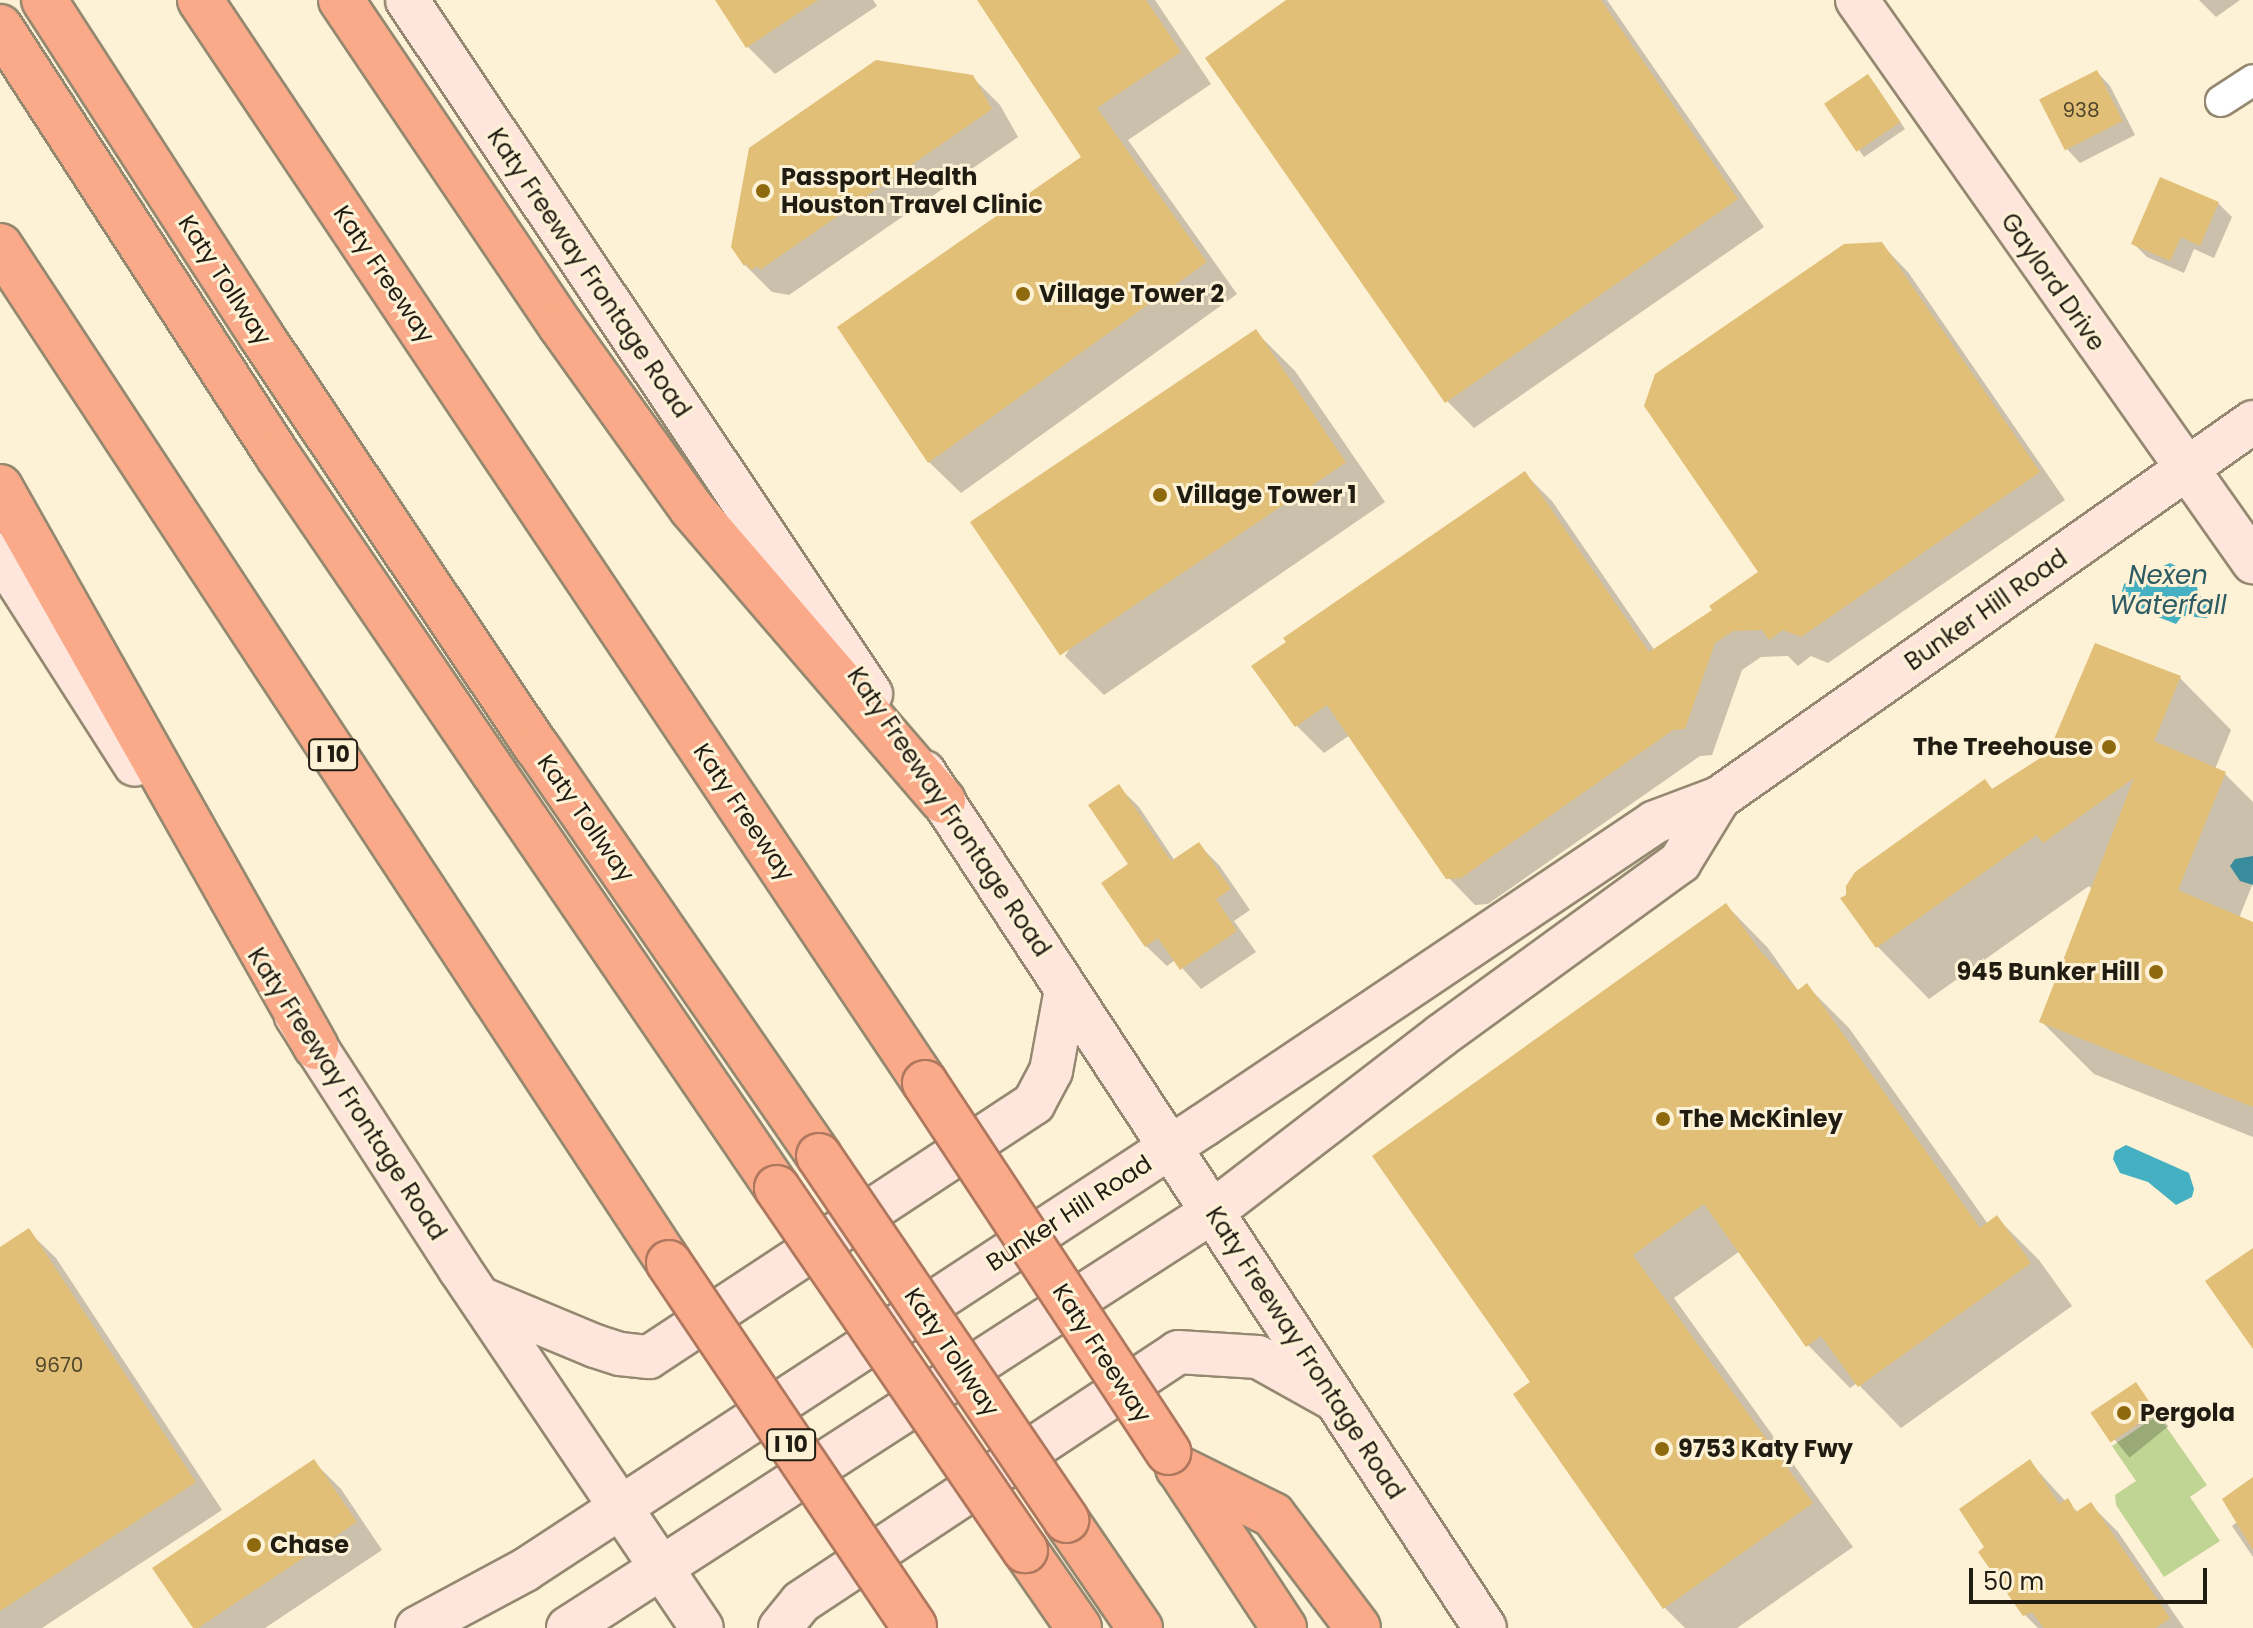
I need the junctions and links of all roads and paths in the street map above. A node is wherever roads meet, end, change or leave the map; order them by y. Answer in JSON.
{"nodes":[{"id":1,"x":44,"y":0,"type":"edge"},
{"id":2,"x":200,"y":0,"type":"edge"},
{"id":3,"x":341,"y":0,"type":"edge"},
{"id":4,"x":407,"y":0,"type":"edge"},
{"id":5,"x":1857,"y":0,"type":"edge"},
{"id":6,"x":0,"y":27,"type":"edge"},
{"id":7,"x":2253,"y":80,"type":"edge"},
{"id":8,"x":2221,"y":101,"type":"dead end"},
{"id":9,"x":0,"y":246,"type":"edge"},
{"id":10,"x":2253,"y":422,"type":"edge"},
{"id":11,"x":2185,"y":470,"type":"junction"},
{"id":12,"x":0,"y":487,"type":"edge"},
{"id":13,"x":0,"y":554,"type":"edge"},
{"id":14,"x":2253,"y":562,"type":"edge"},
{"id":15,"x":1719,"y":798,"type":"junction"},
{"id":16,"x":943,"y":801,"type":"junction"},
{"id":17,"x":1066,"y":989,"type":"junction"},
{"id":18,"x":316,"y":1047,"type":"junction"},
{"id":19,"x":1170,"y":1148,"type":"junction"},
{"id":20,"x":1212,"y":1212,"type":"junction"},
{"id":21,"x":482,"y":1299,"type":"junction"},
{"id":22,"x":1335,"y":1399,"type":"junction"},
{"id":23,"x":1173,"y":1460,"type":"junction"},
{"id":24,"x":620,"y":1507,"type":"junction"},
{"id":25,"x":663,"y":1570,"type":"junction"},
{"id":26,"x":914,"y":1627,"type":"edge"},
{"id":27,"x":417,"y":1628,"type":"edge"},
{"id":28,"x":568,"y":1628,"type":"edge"},
{"id":29,"x":702,"y":1628,"type":"edge"},
{"id":30,"x":780,"y":1628,"type":"edge"},
{"id":31,"x":1079,"y":1628,"type":"edge"},
{"id":32,"x":1140,"y":1628,"type":"edge"},
{"id":33,"x":1284,"y":1628,"type":"edge"},
{"id":34,"x":1358,"y":1628,"type":"edge"},
{"id":35,"x":1485,"y":1628,"type":"edge"}],
"edges":[{"from":1,"to":32,"type":"highway","name":"Katy Tollway","bridge":true},
{"from":2,"to":23,"type":"highway","name":"Katy Freeway","bridge":true},
{"from":3,"to":16,"type":"highway"},
{"from":4,"to":16,"type":"main road","name":"Katy Freeway Frontage Road"},
{"from":5,"to":11,"type":"main road","name":"Gaylord Drive"},
{"from":6,"to":31,"type":"highway","name":"Katy Tollway","bridge":true},
{"from":7,"to":8,"type":"street"},
{"from":9,"to":26,"type":"highway","number":"I 10","bridge":true},
{"from":10,"to":11,"type":"main road","name":"Bunker Hill Road"},
{"from":11,"to":14,"type":"main road","name":"Gaylord Drive"},
{"from":11,"to":15,"type":"main road","name":"Bunker Hill Road"},
{"from":12,"to":18,"type":"highway"},
{"from":13,"to":18,"type":"main road","name":"Katy Freeway Frontage Road"},
{"from":15,"to":19,"type":"main road","name":"Bunker Hill Road"},
{"from":15,"to":20,"type":"main road","name":"Bunker Hill Road"},
{"from":16,"to":17,"type":"main road","name":"Katy Freeway Frontage Road"},
{"from":17,"to":19,"type":"main road","name":"Katy Freeway Frontage Road"},
{"from":17,"to":21,"type":"main road"},
{"from":18,"to":21,"type":"main road","name":"Katy Freeway Frontage Road"},
{"from":19,"to":20,"type":"main road","name":"Katy Freeway Frontage Road"},
{"from":19,"to":24,"type":"main road","name":"Bunker Hill Road"},
{"from":20,"to":22,"type":"main road","name":"Katy Freeway Frontage Road"},
{"from":20,"to":25,"type":"main road","name":"Bunker Hill Road"},
{"from":21,"to":24,"type":"main road","name":"Katy Freeway Frontage Road"},
{"from":22,"to":30,"type":"main road"},
{"from":22,"to":35,"type":"main road","name":"Katy Freeway Frontage Road"},
{"from":23,"to":33,"type":"highway","name":"Katy Freeway"},
{"from":23,"to":34,"type":"highway"},
{"from":24,"to":25,"type":"main road","name":"Katy Freeway Frontage Road"},
{"from":24,"to":27,"type":"main road","name":"Bunker Hill Road"},
{"from":25,"to":28,"type":"main road","name":"Bunker Hill Road"},
{"from":25,"to":29,"type":"main road","name":"Katy Freeway Frontage Road"}]}
